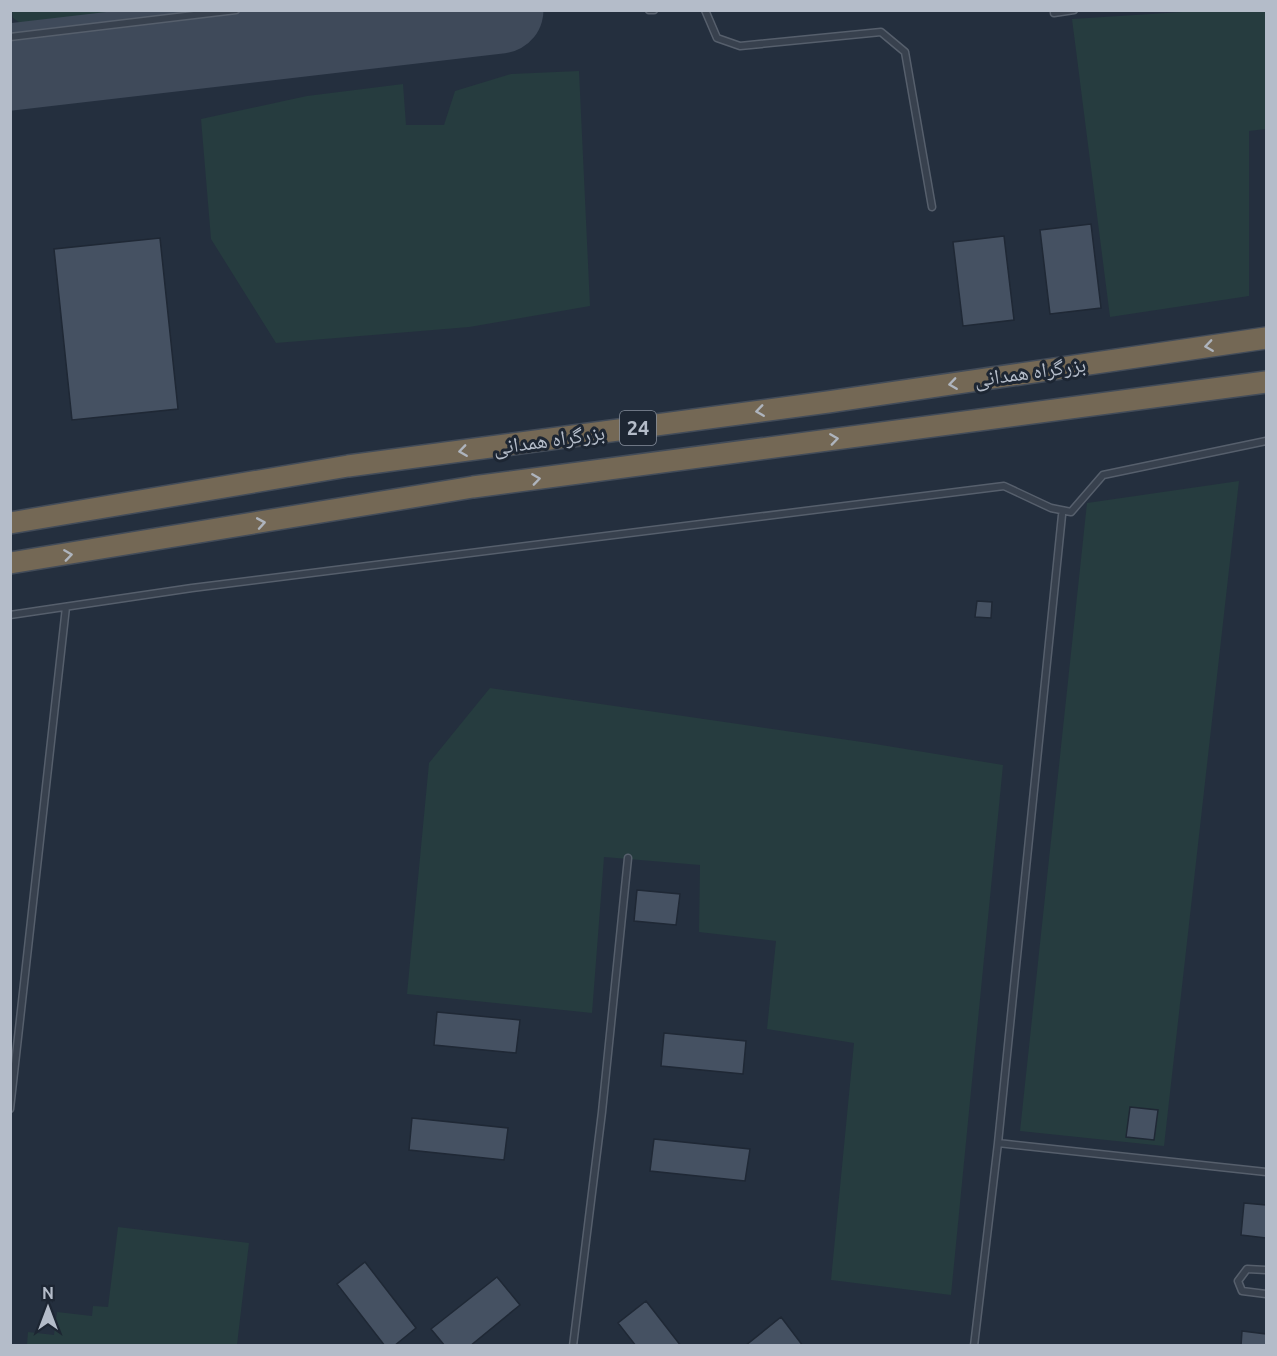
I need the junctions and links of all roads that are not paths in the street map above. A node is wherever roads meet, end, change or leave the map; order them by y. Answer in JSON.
{"nodes":[{"id":1,"x":158,"y":10,"type":"edge"},
{"id":2,"x":236,"y":10,"type":"edge"},
{"id":3,"x":654,"y":10,"type":"edge"},
{"id":4,"x":705,"y":10,"type":"edge"},
{"id":5,"x":1054,"y":10,"type":"edge"},
{"id":6,"x":1074,"y":10,"type":"edge"},
{"id":7,"x":649,"y":11,"type":"edge"},
{"id":8,"x":159,"y":20,"type":"junction"},
{"id":9,"x":10,"y":37,"type":"edge"},
{"id":10,"x":932,"y":207,"type":"dead end"},
{"id":11,"x":1266,"y":338,"type":"edge"},
{"id":12,"x":1263,"y":383,"type":"edge"},
{"id":13,"x":1266,"y":441,"type":"edge"},
{"id":14,"x":1062,"y":515,"type":"dead end"},
{"id":15,"x":10,"y":523,"type":"edge"},
{"id":16,"x":10,"y":563,"type":"edge"},
{"id":17,"x":66,"y":607,"type":"junction"},
{"id":18,"x":10,"y":615,"type":"edge"},
{"id":19,"x":628,"y":858,"type":"dead end"},
{"id":20,"x":10,"y":1109,"type":"edge"},
{"id":21,"x":998,"y":1143,"type":"junction"},
{"id":22,"x":1266,"y":1172,"type":"edge"},
{"id":23,"x":1266,"y":1270,"type":"edge"},
{"id":24,"x":1266,"y":1294,"type":"edge"},
{"id":25,"x":573,"y":1346,"type":"edge"},
{"id":26,"x":974,"y":1346,"type":"edge"}],
"edges":[{"from":1,"to":8,"type":"lane"},
{"from":2,"to":8,"type":"lane"},
{"from":3,"to":7,"type":"lane"},
{"from":4,"to":10,"type":"lane"},
{"from":5,"to":6,"type":"lane"},
{"from":8,"to":9,"type":"lane"},
{"from":11,"to":15,"type":"highway","name":"بزرگراه همدانی","number":"24","one_way":true},
{"from":16,"to":12,"type":"highway","name":"بزرگراه همدانی","number":"24","one_way":true},
{"from":13,"to":17,"type":"lane"},
{"from":14,"to":21,"type":"lane"},
{"from":17,"to":18,"type":"lane"},
{"from":17,"to":20,"type":"lane"},
{"from":19,"to":25,"type":"lane"},
{"from":21,"to":22,"type":"lane"},
{"from":21,"to":26,"type":"lane"},
{"from":23,"to":24,"type":"lane"}]}
